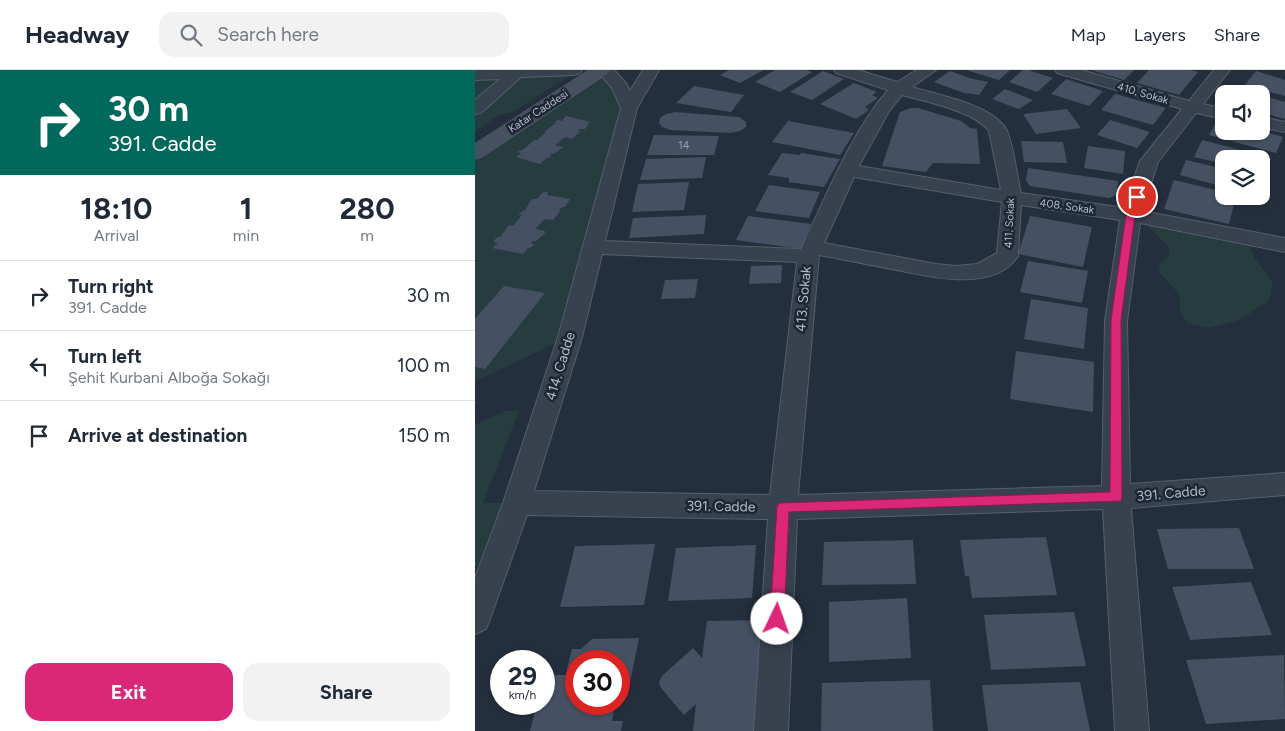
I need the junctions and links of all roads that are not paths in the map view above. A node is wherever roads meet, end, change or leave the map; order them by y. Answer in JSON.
{"nodes":[{"id":1,"x":574,"y":70,"type":"edge"},
{"id":2,"x":601,"y":70,"type":"edge"},
{"id":3,"x":605,"y":70,"type":"edge"},
{"id":4,"x":651,"y":70,"type":"edge"},
{"id":5,"x":842,"y":70,"type":"edge"},
{"id":6,"x":928,"y":70,"type":"edge"},
{"id":7,"x":1063,"y":70,"type":"edge"},
{"id":8,"x":1222,"y":70,"type":"edge"},
{"id":9,"x":523,"y":72,"type":"edge"},
{"id":10,"x":475,"y":75,"type":"edge"},
{"id":11,"x":898,"y":89,"type":"junction"},
{"id":12,"x":1192,"y":107,"type":"junction"},
{"id":13,"x":629,"y":108,"type":"junction"},
{"id":14,"x":475,"y":110,"type":"edge"},
{"id":15,"x":1215,"y":112,"type":"edge"},
{"id":16,"x":1270,"y":124,"type":"edge"},
{"id":17,"x":1285,"y":127,"type":"edge"},
{"id":18,"x":475,"y":153,"type":"edge"},
{"id":19,"x":848,"y":170,"type":"junction"},
{"id":20,"x":1012,"y":198,"type":"junction"},
{"id":21,"x":1131,"y":215,"type":"junction"},
{"id":22,"x":1285,"y":245,"type":"edge"},
{"id":23,"x":592,"y":247,"type":"junction"},
{"id":24,"x":810,"y":251,"type":"junction"},
{"id":25,"x":1285,"y":484,"type":"edge"},
{"id":26,"x":1116,"y":497,"type":"junction"},
{"id":27,"x":517,"y":503,"type":"junction"},
{"id":28,"x":783,"y":507,"type":"junction"},
{"id":29,"x":475,"y":619,"type":"edge"},
{"id":30,"x":771,"y":731,"type":"edge"},
{"id":31,"x":1132,"y":731,"type":"edge"}],
"edges":[{"from":1,"to":9,"type":"street"},
{"from":2,"to":18,"type":"main road","name":"Katar Caddesi"},
{"from":3,"to":13,"type":"street"},
{"from":4,"to":13,"type":"street","name":"414. Cadde"},
{"from":5,"to":11,"type":"street","name":"411. Sokak"},
{"from":6,"to":11,"type":"street","name":"413. Sokak"},
{"from":7,"to":12,"type":"street","name":"410. Sokak"},
{"from":8,"to":12,"type":"street"},
{"from":9,"to":10,"type":"street"},
{"from":9,"to":14,"type":"street"},
{"from":11,"to":19,"type":"street","name":"413. Sokak"},
{"from":11,"to":20,"type":"street","name":"411. Sokak"},
{"from":12,"to":15,"type":"street","name":"410. Sokak"},
{"from":12,"to":21,"type":"street"},
{"from":13,"to":23,"type":"street","name":"414. Cadde"},
{"from":16,"to":17,"type":"street"},
{"from":19,"to":20,"type":"street","name":"408. Sokak"},
{"from":19,"to":24,"type":"street","name":"413. Sokak"},
{"from":20,"to":21,"type":"street","name":"408. Sokak"},
{"from":20,"to":24,"type":"street","name":"411. Sokak"},
{"from":21,"to":22,"type":"street","name":"408. Sokak"},
{"from":21,"to":26,"type":"street"},
{"from":23,"to":24,"type":"street","name":"411. Sokak"},
{"from":23,"to":27,"type":"street","name":"414. Cadde"},
{"from":24,"to":28,"type":"street","name":"413. Sokak"},
{"from":25,"to":26,"type":"street","name":"391. Cadde"},
{"from":26,"to":28,"type":"street","name":"391. Cadde"},
{"from":26,"to":31,"type":"street"},
{"from":27,"to":28,"type":"street","name":"391. Cadde"},
{"from":27,"to":29,"type":"street","name":"414. Cadde"},
{"from":28,"to":30,"type":"street","name":"413. Sokak"}]}
